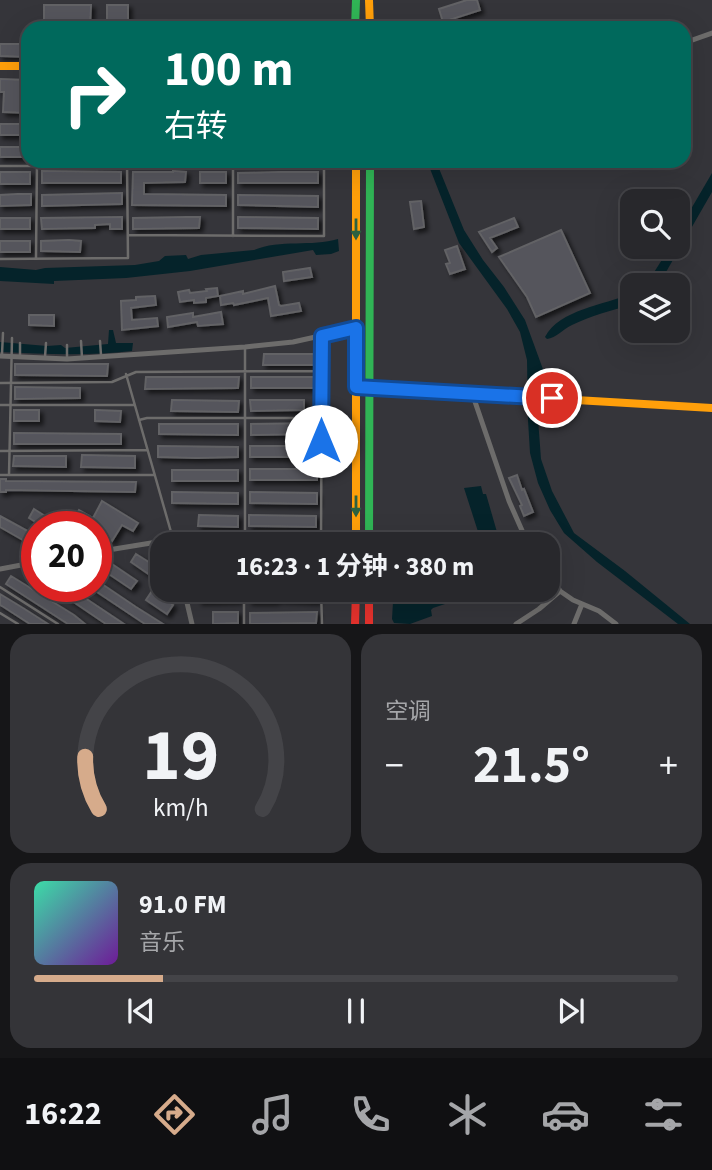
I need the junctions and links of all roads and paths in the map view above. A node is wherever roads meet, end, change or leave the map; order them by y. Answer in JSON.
{"nodes":[{"id":1,"x":356,"y":0,"type":"edge"},
{"id":2,"x":369,"y":0,"type":"edge"},
{"id":3,"x":355,"y":21,"type":"edge"},
{"id":4,"x":370,"y":21,"type":"edge"},
{"id":5,"x":712,"y":33,"type":"edge"},
{"id":6,"x":691,"y":40,"type":"edge"},
{"id":7,"x":0,"y":66,"type":"edge"},
{"id":8,"x":21,"y":66,"type":"edge"},
{"id":9,"x":21,"y":164,"type":"edge"},
{"id":10,"x":0,"y":166,"type":"edge"},
{"id":11,"x":37,"y":168,"type":"edge"},
{"id":12,"x":127,"y":168,"type":"edge"},
{"id":13,"x":233,"y":168,"type":"edge"},
{"id":14,"x":324,"y":168,"type":"edge"},
{"id":15,"x":356,"y":168,"type":"edge"},
{"id":16,"x":370,"y":168,"type":"edge"},
{"id":17,"x":128,"y":235,"type":"junction"},
{"id":18,"x":233,"y":236,"type":"junction"},
{"id":19,"x":0,"y":258,"type":"edge"},
{"id":20,"x":36,"y":258,"type":"junction"},
{"id":21,"x":356,"y":328,"type":"junction"},
{"id":22,"x":4,"y":333,"type":"dead end"},
{"id":23,"x":322,"y":336,"type":"junction"},
{"id":24,"x":12,"y":338,"type":"dead end"},
{"id":25,"x":81,"y":341,"type":"dead end"},
{"id":26,"x":100,"y":341,"type":"dead end"},
{"id":27,"x":20,"y":343,"type":"dead end"},
{"id":28,"x":46,"y":343,"type":"dead end"},
{"id":29,"x":67,"y":345,"type":"dead end"},
{"id":30,"x":245,"y":347,"type":"junction"},
{"id":31,"x":1,"y":356,"type":"edge"},
{"id":32,"x":11,"y":356,"type":"junction"},
{"id":33,"x":20,"y":356,"type":"junction"},
{"id":34,"x":101,"y":357,"type":"junction"},
{"id":35,"x":45,"y":358,"type":"junction"},
{"id":36,"x":82,"y":358,"type":"junction"},
{"id":37,"x":68,"y":359,"type":"junction"},
{"id":38,"x":322,"y":371,"type":"junction"},
{"id":39,"x":245,"y":372,"type":"junction"},
{"id":40,"x":126,"y":374,"type":"junction"},
{"id":41,"x":0,"y":383,"type":"edge"},
{"id":42,"x":10,"y":383,"type":"junction"},
{"id":43,"x":369,"y":386,"type":"junction"},
{"id":44,"x":356,"y":387,"type":"junction"},
{"id":45,"x":472,"y":393,"type":"junction"},
{"id":46,"x":135,"y":404,"type":"junction"},
{"id":47,"x":0,"y":405,"type":"edge"},
{"id":48,"x":10,"y":405,"type":"junction"},
{"id":49,"x":712,"y":408,"type":"edge"},
{"id":50,"x":245,"y":418,"type":"junction"},
{"id":51,"x":321,"y":418,"type":"junction"},
{"id":52,"x":139,"y":420,"type":"junction"},
{"id":53,"x":148,"y":450,"type":"junction"},
{"id":54,"x":0,"y":451,"type":"edge"},
{"id":55,"x":9,"y":451,"type":"junction"},
{"id":56,"x":0,"y":475,"type":"edge"},
{"id":57,"x":9,"y":475,"type":"junction"},
{"id":58,"x":155,"y":475,"type":"junction"},
{"id":59,"x":170,"y":532,"type":"edge"},
{"id":60,"x":244,"y":532,"type":"edge"},
{"id":61,"x":321,"y":532,"type":"edge"},
{"id":62,"x":356,"y":532,"type":"edge"},
{"id":63,"x":369,"y":532,"type":"edge"},
{"id":64,"x":523,"y":532,"type":"edge"},
{"id":65,"x":150,"y":545,"type":"edge"},
{"id":66,"x":112,"y":550,"type":"edge"},
{"id":67,"x":21,"y":565,"type":"edge"},
{"id":68,"x":0,"y":569,"type":"edge"},
{"id":69,"x":0,"y":587,"type":"edge"},
{"id":70,"x":560,"y":591,"type":"edge"},
{"id":71,"x":187,"y":602,"type":"edge"},
{"id":72,"x":244,"y":602,"type":"edge"},
{"id":73,"x":321,"y":602,"type":"edge"},
{"id":74,"x":355,"y":602,"type":"edge"},
{"id":75,"x":369,"y":602,"type":"edge"},
{"id":76,"x":547,"y":602,"type":"edge"},
{"id":77,"x":582,"y":604,"type":"junction"},
{"id":78,"x":0,"y":613,"type":"edge"},
{"id":79,"x":18,"y":624,"type":"edge"},
{"id":80,"x":58,"y":624,"type":"edge"},
{"id":81,"x":192,"y":624,"type":"edge"},
{"id":82,"x":244,"y":624,"type":"edge"},
{"id":83,"x":322,"y":624,"type":"edge"},
{"id":84,"x":355,"y":624,"type":"edge"},
{"id":85,"x":369,"y":624,"type":"edge"},
{"id":86,"x":516,"y":624,"type":"edge"},
{"id":87,"x":574,"y":624,"type":"edge"},
{"id":88,"x":616,"y":624,"type":"edge"}],
"edges":[{"from":1,"to":3,"type":"main road"},
{"from":2,"to":4,"type":"main road"},
{"from":5,"to":6,"type":"street"},
{"from":7,"to":8,"type":"main road"},
{"from":9,"to":10,"type":"lane"},
{"from":11,"to":20,"type":"lane"},
{"from":12,"to":17,"type":"lane"},
{"from":13,"to":18,"type":"lane"},
{"from":14,"to":18,"type":"lane"},
{"from":15,"to":21,"type":"main road","one_way":true},
{"from":16,"to":43,"type":"main road"},
{"from":17,"to":18,"type":"lane"},
{"from":17,"to":20,"type":"lane"},
{"from":19,"to":20,"type":"lane"},
{"from":21,"to":23,"type":"street"},
{"from":21,"to":44,"type":"main road"},
{"from":22,"to":31,"type":"lane"},
{"from":23,"to":30,"type":"street"},
{"from":23,"to":38,"type":"lane"},
{"from":24,"to":32,"type":"lane"},
{"from":25,"to":36,"type":"lane"},
{"from":26,"to":34,"type":"lane"},
{"from":27,"to":33,"type":"lane"},
{"from":28,"to":35,"type":"lane"},
{"from":29,"to":37,"type":"lane"},
{"from":30,"to":34,"type":"street"},
{"from":30,"to":39,"type":"lane"},
{"from":31,"to":32,"type":"street"},
{"from":32,"to":33,"type":"street"},
{"from":32,"to":42,"type":"lane"},
{"from":33,"to":35,"type":"street"},
{"from":34,"to":36,"type":"street"},
{"from":35,"to":37,"type":"street"},
{"from":36,"to":37,"type":"street"},
{"from":38,"to":39,"type":"lane"},
{"from":38,"to":51,"type":"lane"},
{"from":39,"to":40,"type":"lane"},
{"from":39,"to":50,"type":"lane"},
{"from":40,"to":42,"type":"lane"},
{"from":40,"to":46,"type":"lane"},
{"from":41,"to":42,"type":"lane"},
{"from":42,"to":48,"type":"lane"},
{"from":43,"to":44,"type":"main road"},
{"from":43,"to":45,"type":"main road"},
{"from":43,"to":63,"type":"main road"},
{"from":44,"to":62,"type":"main road","one_way":true},
{"from":45,"to":49,"type":"main road"},
{"from":45,"to":64,"type":"street"},
{"from":46,"to":48,"type":"lane"},
{"from":46,"to":52,"type":"lane"},
{"from":47,"to":48,"type":"lane"},
{"from":48,"to":55,"type":"lane"},
{"from":50,"to":51,"type":"lane"},
{"from":50,"to":52,"type":"lane"},
{"from":50,"to":60,"type":"lane"},
{"from":51,"to":61,"type":"lane"},
{"from":52,"to":53,"type":"lane"},
{"from":53,"to":55,"type":"lane"},
{"from":53,"to":58,"type":"lane"},
{"from":54,"to":55,"type":"lane"},
{"from":55,"to":57,"type":"lane"},
{"from":56,"to":57,"type":"lane"},
{"from":57,"to":58,"type":"lane"},
{"from":58,"to":59,"type":"lane"},
{"from":65,"to":66,"type":"street"},
{"from":67,"to":68,"type":"street"},
{"from":69,"to":80,"type":"lane"},
{"from":70,"to":77,"type":"street"},
{"from":71,"to":81,"type":"street"},
{"from":72,"to":82,"type":"lane"},
{"from":73,"to":83,"type":"lane"},
{"from":74,"to":84,"type":"main road"},
{"from":75,"to":85,"type":"main road"},
{"from":76,"to":86,"type":"street"},
{"from":77,"to":87,"type":"street"},
{"from":77,"to":88,"type":"street"},
{"from":78,"to":79,"type":"lane"}]}
